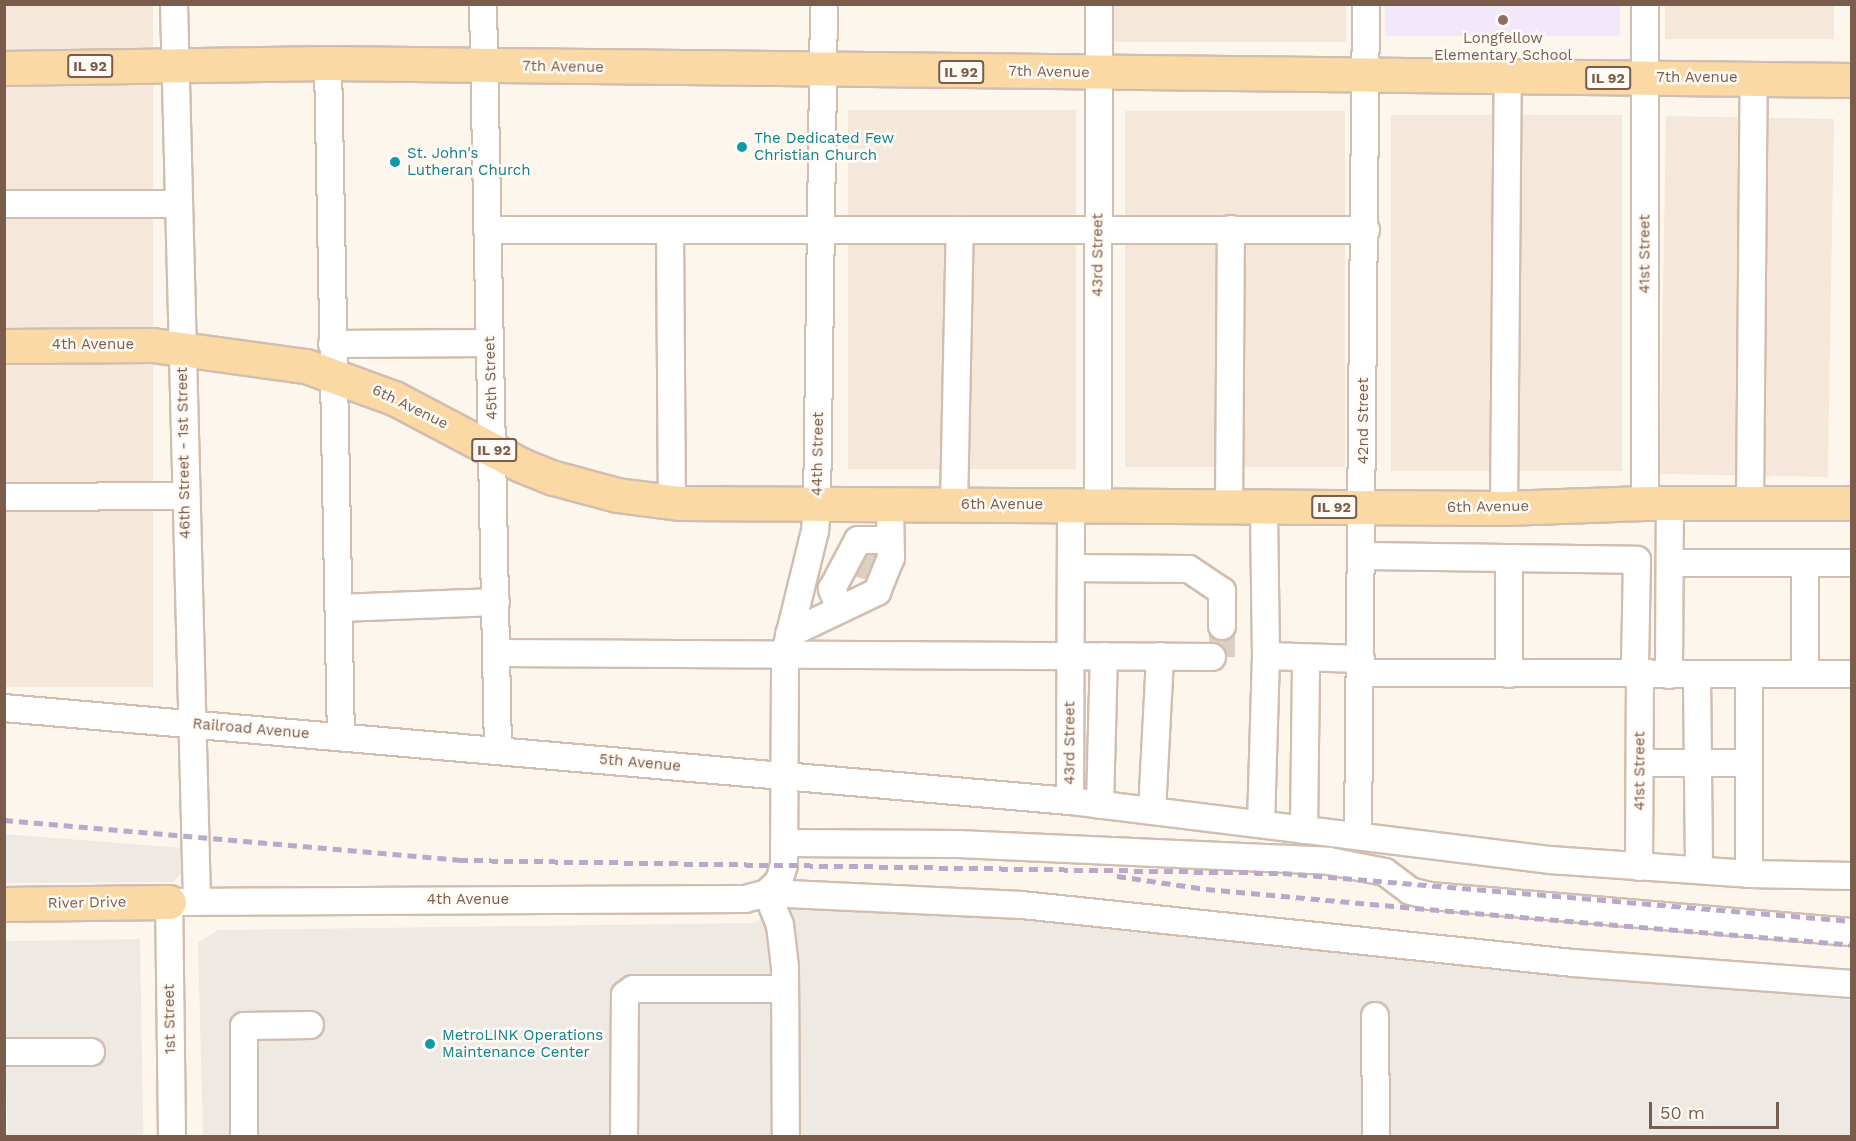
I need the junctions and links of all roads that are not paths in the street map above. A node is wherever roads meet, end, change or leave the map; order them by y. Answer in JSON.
{"nodes":[{"id":1,"x":174,"y":4,"type":"edge"},
{"id":2,"x":483,"y":4,"type":"edge"},
{"id":3,"x":824,"y":4,"type":"edge"},
{"id":4,"x":1099,"y":4,"type":"edge"},
{"id":5,"x":1366,"y":4,"type":"edge"},
{"id":6,"x":1645,"y":4,"type":"edge"},
{"id":7,"x":176,"y":63,"type":"junction"},
{"id":8,"x":328,"y":63,"type":"junction"},
{"id":9,"x":484,"y":66,"type":"junction"},
{"id":10,"x":4,"y":69,"type":"edge"},
{"id":11,"x":824,"y":70,"type":"junction"},
{"id":12,"x":1099,"y":73,"type":"junction"},
{"id":13,"x":1365,"y":75,"type":"junction"},
{"id":14,"x":1508,"y":76,"type":"junction"},
{"id":15,"x":1645,"y":78,"type":"junction"},
{"id":16,"x":1754,"y":78,"type":"junction"},
{"id":17,"x":1851,"y":80,"type":"edge"},
{"id":18,"x":4,"y":204,"type":"edge"},
{"id":19,"x":179,"y":204,"type":"junction"},
{"id":20,"x":820,"y":229,"type":"junction"},
{"id":21,"x":1098,"y":229,"type":"junction"},
{"id":22,"x":1231,"y":229,"type":"junction"},
{"id":23,"x":487,"y":230,"type":"junction"},
{"id":24,"x":670,"y":230,"type":"junction"},
{"id":25,"x":960,"y":230,"type":"junction"},
{"id":26,"x":1366,"y":230,"type":"junction"},
{"id":27,"x":490,"y":343,"type":"junction"},
{"id":28,"x":4,"y":346,"type":"edge"},
{"id":29,"x":182,"y":350,"type":"junction"},
{"id":30,"x":332,"y":359,"type":"junction"},
{"id":31,"x":493,"y":450,"type":"junction"},
{"id":32,"x":185,"y":496,"type":"junction"},
{"id":33,"x":4,"y":497,"type":"edge"},
{"id":34,"x":672,"y":502,"type":"junction"},
{"id":35,"x":1658,"y":503,"type":"junction"},
{"id":36,"x":1851,"y":503,"type":"edge"},
{"id":37,"x":1750,"y":504,"type":"junction"},
{"id":38,"x":890,"y":505,"type":"junction"},
{"id":39,"x":954,"y":505,"type":"junction"},
{"id":40,"x":817,"y":506,"type":"junction"},
{"id":41,"x":1084,"y":506,"type":"junction"},
{"id":42,"x":1229,"y":507,"type":"junction"},
{"id":43,"x":1264,"y":507,"type":"junction"},
{"id":44,"x":1363,"y":507,"type":"junction"},
{"id":45,"x":1504,"y":508,"type":"junction"},
{"id":46,"x":890,"y":540,"type":"junction"},
{"id":47,"x":1361,"y":556,"type":"junction"},
{"id":48,"x":1509,"y":558,"type":"junction"},
{"id":49,"x":1670,"y":563,"type":"junction"},
{"id":50,"x":1805,"y":563,"type":"junction"},
{"id":51,"x":1851,"y":563,"type":"edge"},
{"id":52,"x":866,"y":567,"type":"junction"},
{"id":53,"x":1071,"y":568,"type":"junction"},
{"id":54,"x":805,"y":572,"type":"junction"},
{"id":55,"x":836,"y":599,"type":"junction"},
{"id":56,"x":496,"y":602,"type":"junction"},
{"id":57,"x":339,"y":608,"type":"junction"},
{"id":58,"x":1222,"y":626,"type":"tunnel mouth"},
{"id":59,"x":787,"y":644,"type":"junction"},
{"id":60,"x":496,"y":653,"type":"junction"},
{"id":61,"x":1071,"y":655,"type":"junction"},
{"id":62,"x":1104,"y":656,"type":"junction"},
{"id":63,"x":1160,"y":656,"type":"junction"},
{"id":64,"x":1266,"y":656,"type":"junction"},
{"id":65,"x":1212,"y":657,"type":"dead end"},
{"id":66,"x":1306,"y":658,"type":"junction"},
{"id":67,"x":1361,"y":666,"type":"junction"},
{"id":68,"x":1509,"y":674,"type":"junction"},
{"id":69,"x":1805,"y":674,"type":"junction"},
{"id":70,"x":1851,"y":674,"type":"edge"},
{"id":71,"x":1640,"y":675,"type":"junction"},
{"id":72,"x":1669,"y":675,"type":"junction"},
{"id":73,"x":1697,"y":675,"type":"junction"},
{"id":74,"x":1749,"y":675,"type":"junction"},
{"id":75,"x":4,"y":708,"type":"edge"},
{"id":76,"x":194,"y":724,"type":"junction"},
{"id":77,"x":341,"y":737,"type":"junction"},
{"id":78,"x":498,"y":751,"type":"junction"},
{"id":79,"x":1640,"y":762,"type":"junction"},
{"id":80,"x":1697,"y":763,"type":"junction"},
{"id":81,"x":1749,"y":763,"type":"junction"},
{"id":82,"x":782,"y":776,"type":"junction"},
{"id":83,"x":1070,"y":801,"type":"junction"},
{"id":84,"x":1100,"y":805,"type":"junction"},
{"id":85,"x":1152,"y":811,"type":"junction"},
{"id":86,"x":1261,"y":824,"type":"junction"},
{"id":87,"x":1304,"y":830,"type":"junction"},
{"id":88,"x":1358,"y":837,"type":"junction"},
{"id":89,"x":784,"y":843,"type":"junction"},
{"id":90,"x":1699,"y":856,"type":"dead end"},
{"id":91,"x":1639,"y":867,"type":"junction"},
{"id":92,"x":1749,"y":874,"type":"junction"},
{"id":93,"x":1851,"y":876,"type":"edge"},
{"id":94,"x":767,"y":892,"type":"junction"},
{"id":95,"x":183,"y":902,"type":"junction"},
{"id":96,"x":4,"y":904,"type":"edge"},
{"id":97,"x":1851,"y":932,"type":"edge"},
{"id":98,"x":1851,"y":984,"type":"edge"},
{"id":99,"x":784,"y":989,"type":"junction"},
{"id":100,"x":1375,"y":1016,"type":"dead end"},
{"id":101,"x":310,"y":1025,"type":"dead end"},
{"id":102,"x":4,"y":1052,"type":"edge"},
{"id":103,"x":91,"y":1052,"type":"dead end"},
{"id":104,"x":172,"y":1137,"type":"edge"},
{"id":105,"x":244,"y":1137,"type":"edge"},
{"id":106,"x":624,"y":1137,"type":"edge"},
{"id":107,"x":786,"y":1137,"type":"edge"},
{"id":108,"x":1376,"y":1137,"type":"edge"}],
"edges":[{"from":1,"to":7,"type":"street","name":"46th Street - 1st Street"},
{"from":2,"to":9,"type":"street","name":"45th Street"},
{"from":3,"to":11,"type":"street","name":"44th Street"},
{"from":4,"to":12,"type":"street","name":"43rd Street"},
{"from":5,"to":13,"type":"street","name":"42nd Street"},
{"from":6,"to":15,"type":"street","name":"41st Street"},
{"from":7,"to":8,"type":"main road","name":"7th Avenue","number":"IL 92"},
{"from":7,"to":10,"type":"main road","number":"IL 92"},
{"from":7,"to":19,"type":"street","name":"46th Street - 1st Street"},
{"from":8,"to":9,"type":"main road","name":"7th Avenue","number":"IL 92"},
{"from":8,"to":30,"type":"street"},
{"from":9,"to":11,"type":"main road","name":"7th Avenue","number":"IL 92"},
{"from":9,"to":23,"type":"street","name":"45th Street"},
{"from":11,"to":12,"type":"main road","name":"7th Avenue","number":"IL 92"},
{"from":11,"to":20,"type":"street","name":"44th Street"},
{"from":12,"to":13,"type":"main road","name":"7th Avenue","number":"IL 92"},
{"from":12,"to":21,"type":"street","name":"43rd Street"},
{"from":13,"to":14,"type":"main road","name":"7th Avenue","number":"IL 92"},
{"from":13,"to":26,"type":"street","name":"42nd Street"},
{"from":14,"to":15,"type":"main road","name":"7th Avenue","number":"IL 92"},
{"from":14,"to":45,"type":"street"},
{"from":15,"to":16,"type":"main road","name":"7th Avenue","number":"IL 92"},
{"from":15,"to":35,"type":"street","name":"41st Street"},
{"from":16,"to":17,"type":"main road","name":"7th Avenue","number":"IL 92"},
{"from":16,"to":37,"type":"street"},
{"from":18,"to":19,"type":"street"},
{"from":19,"to":29,"type":"street","name":"46th Street - 1st Street"},
{"from":20,"to":24,"type":"street"},
{"from":20,"to":25,"type":"street"},
{"from":20,"to":40,"type":"street","name":"44th Street"},
{"from":21,"to":22,"type":"street"},
{"from":21,"to":25,"type":"street"},
{"from":21,"to":41,"type":"street","name":"43rd Street"},
{"from":22,"to":26,"type":"street"},
{"from":22,"to":42,"type":"street"},
{"from":23,"to":24,"type":"street"},
{"from":23,"to":27,"type":"street","name":"45th Street"},
{"from":24,"to":34,"type":"street"},
{"from":25,"to":39,"type":"street"},
{"from":26,"to":44,"type":"street","name":"42nd Street"},
{"from":27,"to":30,"type":"street","name":"6th Avenue"},
{"from":27,"to":31,"type":"street","name":"45th Street"},
{"from":28,"to":29,"type":"main road","name":"4th Avenue","number":"IL 92"},
{"from":29,"to":30,"type":"main road","name":"6th Avenue","number":"IL 92"},
{"from":29,"to":32,"type":"street","name":"46th Street - 1st Street"},
{"from":30,"to":31,"type":"main road","name":"6th Avenue","number":"IL 92"},
{"from":30,"to":57,"type":"street"},
{"from":31,"to":34,"type":"main road","name":"6th Avenue","number":"IL 92"},
{"from":31,"to":56,"type":"street","name":"45th Street"},
{"from":32,"to":33,"type":"street"},
{"from":32,"to":76,"type":"street","name":"46th Street - 1st Street"},
{"from":34,"to":40,"type":"main road","name":"6th Avenue","number":"IL 92"},
{"from":35,"to":37,"type":"main road","name":"6th Avenue","number":"IL 92"},
{"from":35,"to":45,"type":"main road","name":"6th Avenue","number":"IL 92"},
{"from":35,"to":49,"type":"street","name":"41st Street"},
{"from":36,"to":37,"type":"main road","name":"6th Avenue","number":"IL 92"},
{"from":38,"to":39,"type":"main road","name":"6th Avenue","number":"IL 92"},
{"from":38,"to":40,"type":"main road","name":"6th Avenue","number":"IL 92"},
{"from":38,"to":46,"type":"street"},
{"from":39,"to":41,"type":"main road","name":"6th Avenue","number":"IL 92"},
{"from":40,"to":54,"type":"street","name":"44th Street"},
{"from":41,"to":42,"type":"main road","name":"6th Avenue","number":"IL 92"},
{"from":41,"to":53,"type":"street","name":"43rd Street"},
{"from":42,"to":43,"type":"main road","name":"6th Avenue","number":"IL 92"},
{"from":43,"to":44,"type":"main road","name":"6th Avenue","number":"IL 92"},
{"from":43,"to":64,"type":"street"},
{"from":44,"to":45,"type":"main road","name":"6th Avenue","number":"IL 92"},
{"from":44,"to":47,"type":"street","name":"42nd Street"},
{"from":46,"to":52,"type":"street"},
{"from":46,"to":52,"type":"street"},
{"from":47,"to":48,"type":"street"},
{"from":47,"to":67,"type":"street","name":"42nd Street"},
{"from":48,"to":68,"type":"street"},
{"from":48,"to":71,"type":"street","name":"41st Street"},
{"from":49,"to":50,"type":"street"},
{"from":49,"to":72,"type":"street","name":"41st Street"},
{"from":50,"to":51,"type":"street"},
{"from":50,"to":69,"type":"street"},
{"from":52,"to":55,"type":"street"},
{"from":52,"to":55,"type":"street"},
{"from":53,"to":58,"type":"street"},
{"from":53,"to":61,"type":"street","name":"43rd Street"},
{"from":54,"to":55,"type":"street"},
{"from":54,"to":59,"type":"street","name":"44th Street"},
{"from":55,"to":59,"type":"street"},
{"from":56,"to":57,"type":"street"},
{"from":56,"to":60,"type":"street","name":"45th Street"},
{"from":57,"to":77,"type":"street"},
{"from":59,"to":60,"type":"street"},
{"from":59,"to":61,"type":"street"},
{"from":59,"to":82,"type":"street","name":"44th Street"},
{"from":60,"to":78,"type":"street","name":"45th Street"},
{"from":61,"to":62,"type":"street"},
{"from":61,"to":83,"type":"street","name":"43rd Street"},
{"from":62,"to":63,"type":"street"},
{"from":62,"to":84,"type":"street"},
{"from":63,"to":65,"type":"street"},
{"from":63,"to":85,"type":"street"},
{"from":64,"to":66,"type":"street"},
{"from":64,"to":86,"type":"street"},
{"from":66,"to":67,"type":"street"},
{"from":66,"to":87,"type":"street"},
{"from":67,"to":68,"type":"street"},
{"from":67,"to":88,"type":"street","name":"42nd Street"},
{"from":68,"to":71,"type":"street"},
{"from":69,"to":70,"type":"street"},
{"from":69,"to":74,"type":"street"},
{"from":71,"to":72,"type":"street"},
{"from":71,"to":79,"type":"street","name":"41st Street"},
{"from":72,"to":73,"type":"street"},
{"from":73,"to":74,"type":"street"},
{"from":73,"to":80,"type":"street"},
{"from":74,"to":81,"type":"street"},
{"from":75,"to":76,"type":"street","name":"Railroad Avenue"},
{"from":76,"to":77,"type":"street","name":"Railroad Avenue"},
{"from":76,"to":95,"type":"street","name":"46th Street - 1st Street"},
{"from":77,"to":78,"type":"street","name":"Railroad Avenue"},
{"from":78,"to":82,"type":"street","name":"5th Avenue"},
{"from":79,"to":80,"type":"street"},
{"from":79,"to":91,"type":"street","name":"41st Street"},
{"from":80,"to":81,"type":"street"},
{"from":80,"to":90,"type":"street"},
{"from":81,"to":92,"type":"street"},
{"from":82,"to":83,"type":"street","name":"5th Avenue"},
{"from":82,"to":89,"type":"street","name":"44th Street"},
{"from":83,"to":84,"type":"street","name":"5th Avenue"},
{"from":84,"to":85,"type":"street","name":"5th Avenue"},
{"from":85,"to":86,"type":"street","name":"5th Avenue"},
{"from":86,"to":87,"type":"street","name":"5th Avenue"},
{"from":87,"to":88,"type":"street","name":"5th Avenue"},
{"from":88,"to":91,"type":"street","name":"5th Avenue"},
{"from":89,"to":94,"type":"street","name":"44th Street"},
{"from":89,"to":97,"type":"street"},
{"from":91,"to":92,"type":"street","name":"5th Avenue"},
{"from":92,"to":93,"type":"street","name":"5th Avenue"},
{"from":94,"to":95,"type":"street","name":"4th Avenue"},
{"from":94,"to":98,"type":"street","name":"4th Avenue"},
{"from":94,"to":99,"type":"street"},
{"from":95,"to":96,"type":"main road","name":"River Drive"},
{"from":95,"to":104,"type":"street","name":"1st Street"},
{"from":99,"to":106,"type":"street"},
{"from":99,"to":107,"type":"street"},
{"from":100,"to":108,"type":"street"},
{"from":101,"to":105,"type":"street"},
{"from":102,"to":103,"type":"street"}]}
